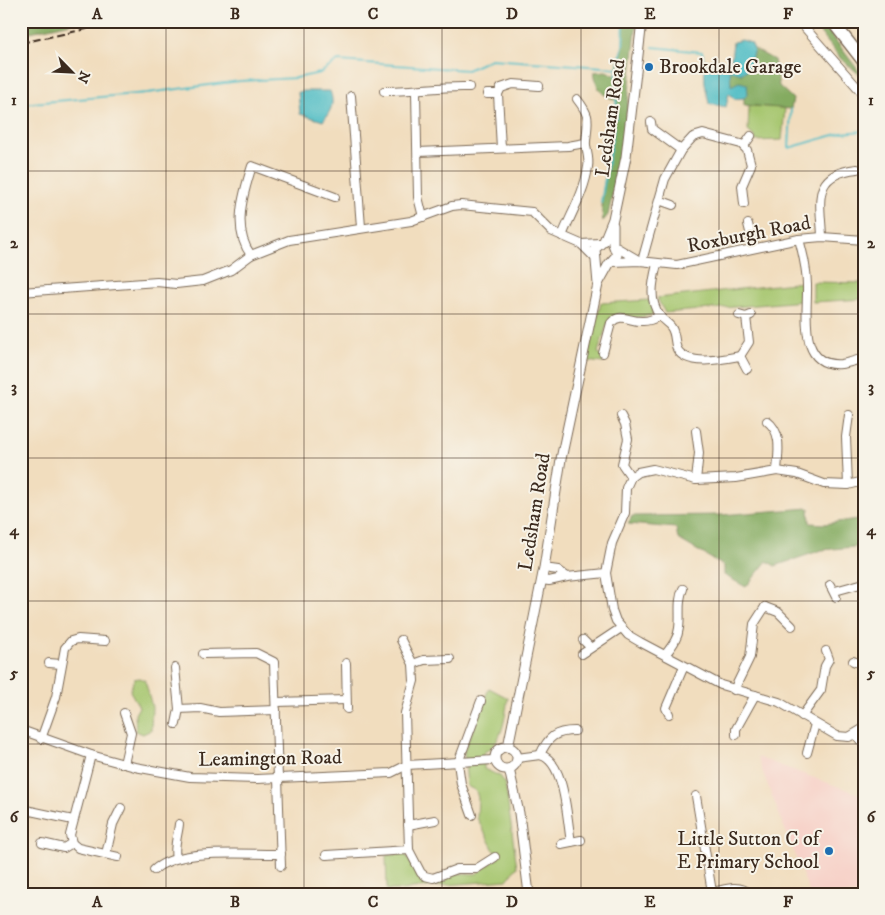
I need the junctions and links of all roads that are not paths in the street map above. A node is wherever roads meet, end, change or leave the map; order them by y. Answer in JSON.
{"nodes":[{"id":1,"x":642,"y":21,"type":"edge"},
{"id":2,"x":799,"y":21,"type":"edge"},
{"id":3,"x":832,"y":21,"type":"edge"},
{"id":4,"x":864,"y":62,"type":"edge"},
{"id":5,"x":539,"y":86,"type":"dead end"},
{"id":6,"x":470,"y":87,"type":"dead end"},
{"id":7,"x":384,"y":91,"type":"dead end"},
{"id":8,"x":416,"y":92,"type":"junction"},
{"id":9,"x":488,"y":94,"type":"dead end"},
{"id":10,"x":498,"y":94,"type":"junction"},
{"id":11,"x":864,"y":95,"type":"edge"},
{"id":12,"x":351,"y":96,"type":"dead end"},
{"id":13,"x":577,"y":98,"type":"dead end"},
{"id":14,"x":649,"y":128,"type":"dead end"},
{"id":15,"x":751,"y":136,"type":"dead end"},
{"id":16,"x":585,"y":143,"type":"junction"},
{"id":17,"x":744,"y":146,"type":"junction"},
{"id":18,"x":501,"y":148,"type":"junction"},
{"id":19,"x":681,"y":150,"type":"junction"},
{"id":20,"x":418,"y":152,"type":"junction"},
{"id":21,"x":847,"y":162,"type":"dead end"},
{"id":22,"x":848,"y":170,"type":"junction"},
{"id":23,"x":857,"y":170,"type":"dead end"},
{"id":24,"x":335,"y":197,"type":"dead end"},
{"id":25,"x":659,"y":200,"type":"junction"},
{"id":26,"x":744,"y":204,"type":"dead end"},
{"id":27,"x":674,"y":205,"type":"dead end"},
{"id":28,"x":423,"y":217,"type":"junction"},
{"id":29,"x":748,"y":224,"type":"dead end"},
{"id":30,"x":361,"y":227,"type":"junction"},
{"id":31,"x":562,"y":236,"type":"junction"},
{"id":32,"x":822,"y":237,"type":"junction"},
{"id":33,"x":799,"y":239,"type":"junction"},
{"id":34,"x":864,"y":240,"type":"edge"},
{"id":35,"x":581,"y":244,"type":"junction"},
{"id":36,"x":608,"y":244,"type":"junction"},
{"id":37,"x":754,"y":248,"type":"junction"},
{"id":38,"x":251,"y":255,"type":"junction"},
{"id":39,"x":596,"y":259,"type":"junction"},
{"id":40,"x":641,"y":261,"type":"junction"},
{"id":41,"x":610,"y":263,"type":"junction"},
{"id":42,"x":657,"y":264,"type":"junction"},
{"id":43,"x":598,"y":284,"type":"junction"},
{"id":44,"x":21,"y":292,"type":"edge"},
{"id":45,"x":745,"y":315,"type":"dead end"},
{"id":46,"x":659,"y":316,"type":"junction"},
{"id":47,"x":602,"y":353,"type":"dead end"},
{"id":48,"x":740,"y":356,"type":"junction"},
{"id":49,"x":864,"y":358,"type":"edge"},
{"id":50,"x":747,"y":369,"type":"dead end"},
{"id":51,"x":621,"y":416,"type":"dead end"},
{"id":52,"x":632,"y":418,"type":"dead end"},
{"id":53,"x":851,"y":419,"type":"dead end"},
{"id":54,"x":772,"y":423,"type":"dead end"},
{"id":55,"x":625,"y":424,"type":"junction"},
{"id":56,"x":696,"y":429,"type":"dead end"},
{"id":57,"x":777,"y":471,"type":"junction"},
{"id":58,"x":631,"y":477,"type":"junction"},
{"id":59,"x":696,"y":480,"type":"junction"},
{"id":60,"x":864,"y":480,"type":"edge"},
{"id":61,"x":848,"y":485,"type":"junction"},
{"id":62,"x":544,"y":568,"type":"junction"},
{"id":63,"x":606,"y":573,"type":"junction"},
{"id":64,"x":567,"y":576,"type":"junction"},
{"id":65,"x":542,"y":580,"type":"junction"},
{"id":66,"x":864,"y":583,"type":"edge"},
{"id":67,"x":672,"y":591,"type":"dead end"},
{"id":68,"x":834,"y":591,"type":"dead end"},
{"id":69,"x":761,"y":599,"type":"dead end"},
{"id":70,"x":765,"y":607,"type":"junction"},
{"id":71,"x":792,"y":626,"type":"dead end"},
{"id":72,"x":621,"y":628,"type":"junction"},
{"id":73,"x":401,"y":640,"type":"dead end"},
{"id":74,"x":583,"y":640,"type":"dead end"},
{"id":75,"x":105,"y":641,"type":"dead end"},
{"id":76,"x":590,"y":647,"type":"junction"},
{"id":77,"x":203,"y":654,"type":"dead end"},
{"id":78,"x":582,"y":654,"type":"dead end"},
{"id":79,"x":665,"y":655,"type":"junction"},
{"id":80,"x":830,"y":656,"type":"dead end"},
{"id":81,"x":450,"y":659,"type":"dead end"},
{"id":82,"x":49,"y":663,"type":"dead end"},
{"id":83,"x":346,"y":663,"type":"dead end"},
{"id":84,"x":61,"y":664,"type":"junction"},
{"id":85,"x":413,"y":664,"type":"junction"},
{"id":86,"x":684,"y":666,"type":"junction"},
{"id":87,"x":175,"y":668,"type":"dead end"},
{"id":88,"x":734,"y":690,"type":"junction"},
{"id":89,"x":755,"y":695,"type":"junction"},
{"id":90,"x":346,"y":700,"type":"junction"},
{"id":91,"x":481,"y":701,"type":"dead end"},
{"id":92,"x":276,"y":706,"type":"junction"},
{"id":93,"x":179,"y":709,"type":"junction"},
{"id":94,"x":347,"y":709,"type":"dead end"},
{"id":95,"x":124,"y":713,"type":"dead end"},
{"id":96,"x":669,"y":714,"type":"dead end"},
{"id":97,"x":802,"y":716,"type":"junction"},
{"id":98,"x":176,"y":724,"type":"dead end"},
{"id":99,"x":815,"y":724,"type":"junction"},
{"id":100,"x":864,"y":728,"type":"edge"},
{"id":101,"x":21,"y":730,"type":"edge"},
{"id":102,"x":734,"y":730,"type":"dead end"},
{"id":103,"x":575,"y":731,"type":"dead end"},
{"id":104,"x":856,"y":735,"type":"junction"},
{"id":105,"x":41,"y":739,"type":"junction"},
{"id":106,"x":798,"y":745,"type":"dead end"},
{"id":107,"x":864,"y":745,"type":"edge"},
{"id":108,"x":508,"y":747,"type":"junction"},
{"id":109,"x":91,"y":755,"type":"junction"},
{"id":110,"x":540,"y":755,"type":"junction"},
{"id":111,"x":517,"y":758,"type":"junction"},
{"id":112,"x":494,"y":760,"type":"junction"},
{"id":113,"x":458,"y":763,"type":"junction"},
{"id":114,"x":124,"y":764,"type":"junction"},
{"id":115,"x":407,"y":765,"type":"junction"},
{"id":116,"x":509,"y":769,"type":"junction"},
{"id":117,"x":278,"y":777,"type":"junction"},
{"id":118,"x":696,"y":796,"type":"dead end"},
{"id":119,"x":121,"y":808,"type":"dead end"},
{"id":120,"x":21,"y":809,"type":"edge"},
{"id":121,"x":472,"y":815,"type":"dead end"},
{"id":122,"x":73,"y":820,"type":"junction"},
{"id":123,"x":435,"y":820,"type":"dead end"},
{"id":124,"x":179,"y":824,"type":"dead end"},
{"id":125,"x":408,"y":824,"type":"junction"},
{"id":126,"x":581,"y":840,"type":"dead end"},
{"id":127,"x":571,"y":842,"type":"junction"},
{"id":128,"x":42,"y":843,"type":"dead end"},
{"id":129,"x":72,"y":843,"type":"junction"},
{"id":130,"x":346,"y":844,"type":"dead end"},
{"id":131,"x":561,"y":844,"type":"dead end"},
{"id":132,"x":409,"y":850,"type":"junction"},
{"id":133,"x":346,"y":853,"type":"junction"},
{"id":134,"x":106,"y":854,"type":"junction"},
{"id":135,"x":281,"y":854,"type":"junction"},
{"id":136,"x":326,"y":855,"type":"dead end"},
{"id":137,"x":118,"y":856,"type":"dead end"},
{"id":138,"x":495,"y":857,"type":"dead end"},
{"id":139,"x":176,"y":858,"type":"junction"},
{"id":140,"x":281,"y":866,"type":"dead end"},
{"id":141,"x":154,"y":870,"type":"dead end"},
{"id":142,"x":709,"y":893,"type":"edge"},
{"id":143,"x":529,"y":894,"type":"edge"},
{"id":144,"x":750,"y":894,"type":"edge"}],
"edges":[{"from":1,"to":36,"type":"main road","name":"Ledsham Road"},
{"from":2,"to":11,"type":"street"},
{"from":3,"to":4,"type":"highway"},
{"from":5,"to":10,"type":"street"},
{"from":6,"to":8,"type":"street"},
{"from":7,"to":8,"type":"street"},
{"from":8,"to":20,"type":"street"},
{"from":9,"to":10,"type":"street"},
{"from":10,"to":18,"type":"street"},
{"from":12,"to":30,"type":"street"},
{"from":13,"to":16,"type":"street"},
{"from":14,"to":19,"type":"street"},
{"from":15,"to":17,"type":"street"},
{"from":16,"to":18,"type":"street"},
{"from":16,"to":31,"type":"street"},
{"from":17,"to":19,"type":"street"},
{"from":17,"to":26,"type":"street"},
{"from":18,"to":20,"type":"street"},
{"from":19,"to":25,"type":"street"},
{"from":20,"to":28,"type":"street"},
{"from":21,"to":22,"type":"street"},
{"from":22,"to":23,"type":"street"},
{"from":22,"to":32,"type":"street"},
{"from":24,"to":38,"type":"street"},
{"from":25,"to":27,"type":"street"},
{"from":25,"to":40,"type":"street"},
{"from":28,"to":30,"type":"street"},
{"from":28,"to":31,"type":"street"},
{"from":29,"to":37,"type":"street"},
{"from":30,"to":38,"type":"street"},
{"from":31,"to":35,"type":"street"},
{"from":32,"to":33,"type":"street","name":"Roxburgh Road"},
{"from":32,"to":34,"type":"street","name":"Roxburgh Road"},
{"from":33,"to":37,"type":"street","name":"Roxburgh Road"},
{"from":33,"to":49,"type":"street"},
{"from":35,"to":36,"type":"street"},
{"from":35,"to":39,"type":"street"},
{"from":36,"to":39,"type":"main road","name":"Ledsham Road"},
{"from":36,"to":40,"type":"street","name":"Roxburgh Road"},
{"from":36,"to":41,"type":"main road","name":"Ledsham Road"},
{"from":37,"to":42,"type":"street","name":"Roxburgh Road"},
{"from":38,"to":44,"type":"street"},
{"from":39,"to":41,"type":"main road"},
{"from":39,"to":43,"type":"main road","name":"Ledsham Road"},
{"from":40,"to":41,"type":"street","name":"Roxburgh Road"},
{"from":40,"to":42,"type":"street","name":"Roxburgh Road"},
{"from":41,"to":43,"type":"main road","name":"Ledsham Road"},
{"from":42,"to":46,"type":"street"},
{"from":43,"to":62,"type":"main road","name":"Ledsham Road"},
{"from":45,"to":48,"type":"street"},
{"from":46,"to":47,"type":"street"},
{"from":46,"to":48,"type":"street"},
{"from":48,"to":50,"type":"street"},
{"from":51,"to":55,"type":"street"},
{"from":52,"to":55,"type":"street"},
{"from":53,"to":61,"type":"street"},
{"from":54,"to":57,"type":"street"},
{"from":55,"to":58,"type":"street"},
{"from":56,"to":59,"type":"street"},
{"from":57,"to":59,"type":"street"},
{"from":57,"to":61,"type":"street"},
{"from":58,"to":59,"type":"street"},
{"from":58,"to":63,"type":"street"},
{"from":60,"to":61,"type":"street"},
{"from":62,"to":64,"type":"street"},
{"from":62,"to":65,"type":"main road","name":"Ledsham Road"},
{"from":63,"to":64,"type":"street"},
{"from":63,"to":72,"type":"street"},
{"from":64,"to":65,"type":"street"},
{"from":65,"to":108,"type":"main road","name":"Ledsham Road"},
{"from":66,"to":68,"type":"street"},
{"from":67,"to":79,"type":"street"},
{"from":69,"to":70,"type":"street"},
{"from":70,"to":71,"type":"street"},
{"from":70,"to":88,"type":"street"},
{"from":72,"to":76,"type":"street"},
{"from":72,"to":79,"type":"street"},
{"from":73,"to":85,"type":"street"},
{"from":74,"to":76,"type":"street"},
{"from":75,"to":84,"type":"street"},
{"from":76,"to":78,"type":"street"},
{"from":77,"to":92,"type":"street"},
{"from":79,"to":86,"type":"street"},
{"from":80,"to":97,"type":"street"},
{"from":81,"to":85,"type":"street"},
{"from":82,"to":84,"type":"street"},
{"from":83,"to":90,"type":"street"},
{"from":84,"to":105,"type":"street"},
{"from":85,"to":115,"type":"street"},
{"from":86,"to":88,"type":"street"},
{"from":86,"to":96,"type":"street"},
{"from":87,"to":93,"type":"street"},
{"from":88,"to":89,"type":"street"},
{"from":89,"to":97,"type":"street"},
{"from":89,"to":102,"type":"street"},
{"from":90,"to":92,"type":"street"},
{"from":90,"to":94,"type":"street"},
{"from":91,"to":113,"type":"street"},
{"from":92,"to":93,"type":"street"},
{"from":92,"to":117,"type":"street"},
{"from":93,"to":98,"type":"street"},
{"from":95,"to":114,"type":"street"},
{"from":97,"to":99,"type":"street"},
{"from":99,"to":104,"type":"street"},
{"from":99,"to":106,"type":"street"},
{"from":100,"to":104,"type":"street"},
{"from":101,"to":105,"type":"street","name":"Leamington Road"},
{"from":103,"to":110,"type":"street"},
{"from":104,"to":107,"type":"street"},
{"from":105,"to":109,"type":"street","name":"Leamington Road"},
{"from":108,"to":111,"type":"main road"},
{"from":108,"to":112,"type":"main road"},
{"from":109,"to":114,"type":"street","name":"Leamington Road"},
{"from":109,"to":122,"type":"street"},
{"from":110,"to":111,"type":"street"},
{"from":110,"to":127,"type":"street"},
{"from":111,"to":116,"type":"main road"},
{"from":112,"to":113,"type":"street","name":"Leamington Road"},
{"from":112,"to":116,"type":"main road"},
{"from":113,"to":115,"type":"street","name":"Leamington Road"},
{"from":113,"to":121,"type":"street"},
{"from":114,"to":117,"type":"street","name":"Leamington Road"},
{"from":115,"to":117,"type":"street","name":"Leamington Road"},
{"from":115,"to":125,"type":"street"},
{"from":116,"to":143,"type":"main road"},
{"from":117,"to":135,"type":"street"},
{"from":118,"to":142,"type":"street"},
{"from":119,"to":134,"type":"street"},
{"from":120,"to":122,"type":"street"},
{"from":122,"to":129,"type":"street"},
{"from":123,"to":125,"type":"street"},
{"from":124,"to":139,"type":"street"},
{"from":125,"to":132,"type":"street"},
{"from":126,"to":127,"type":"street"},
{"from":127,"to":131,"type":"street"},
{"from":128,"to":129,"type":"street"},
{"from":129,"to":134,"type":"street"},
{"from":130,"to":133,"type":"street"},
{"from":132,"to":133,"type":"street"},
{"from":132,"to":138,"type":"street"},
{"from":133,"to":136,"type":"street"},
{"from":134,"to":137,"type":"street"},
{"from":135,"to":139,"type":"street"},
{"from":135,"to":140,"type":"street"},
{"from":139,"to":141,"type":"street"},
{"from":142,"to":144,"type":"street"}]}
